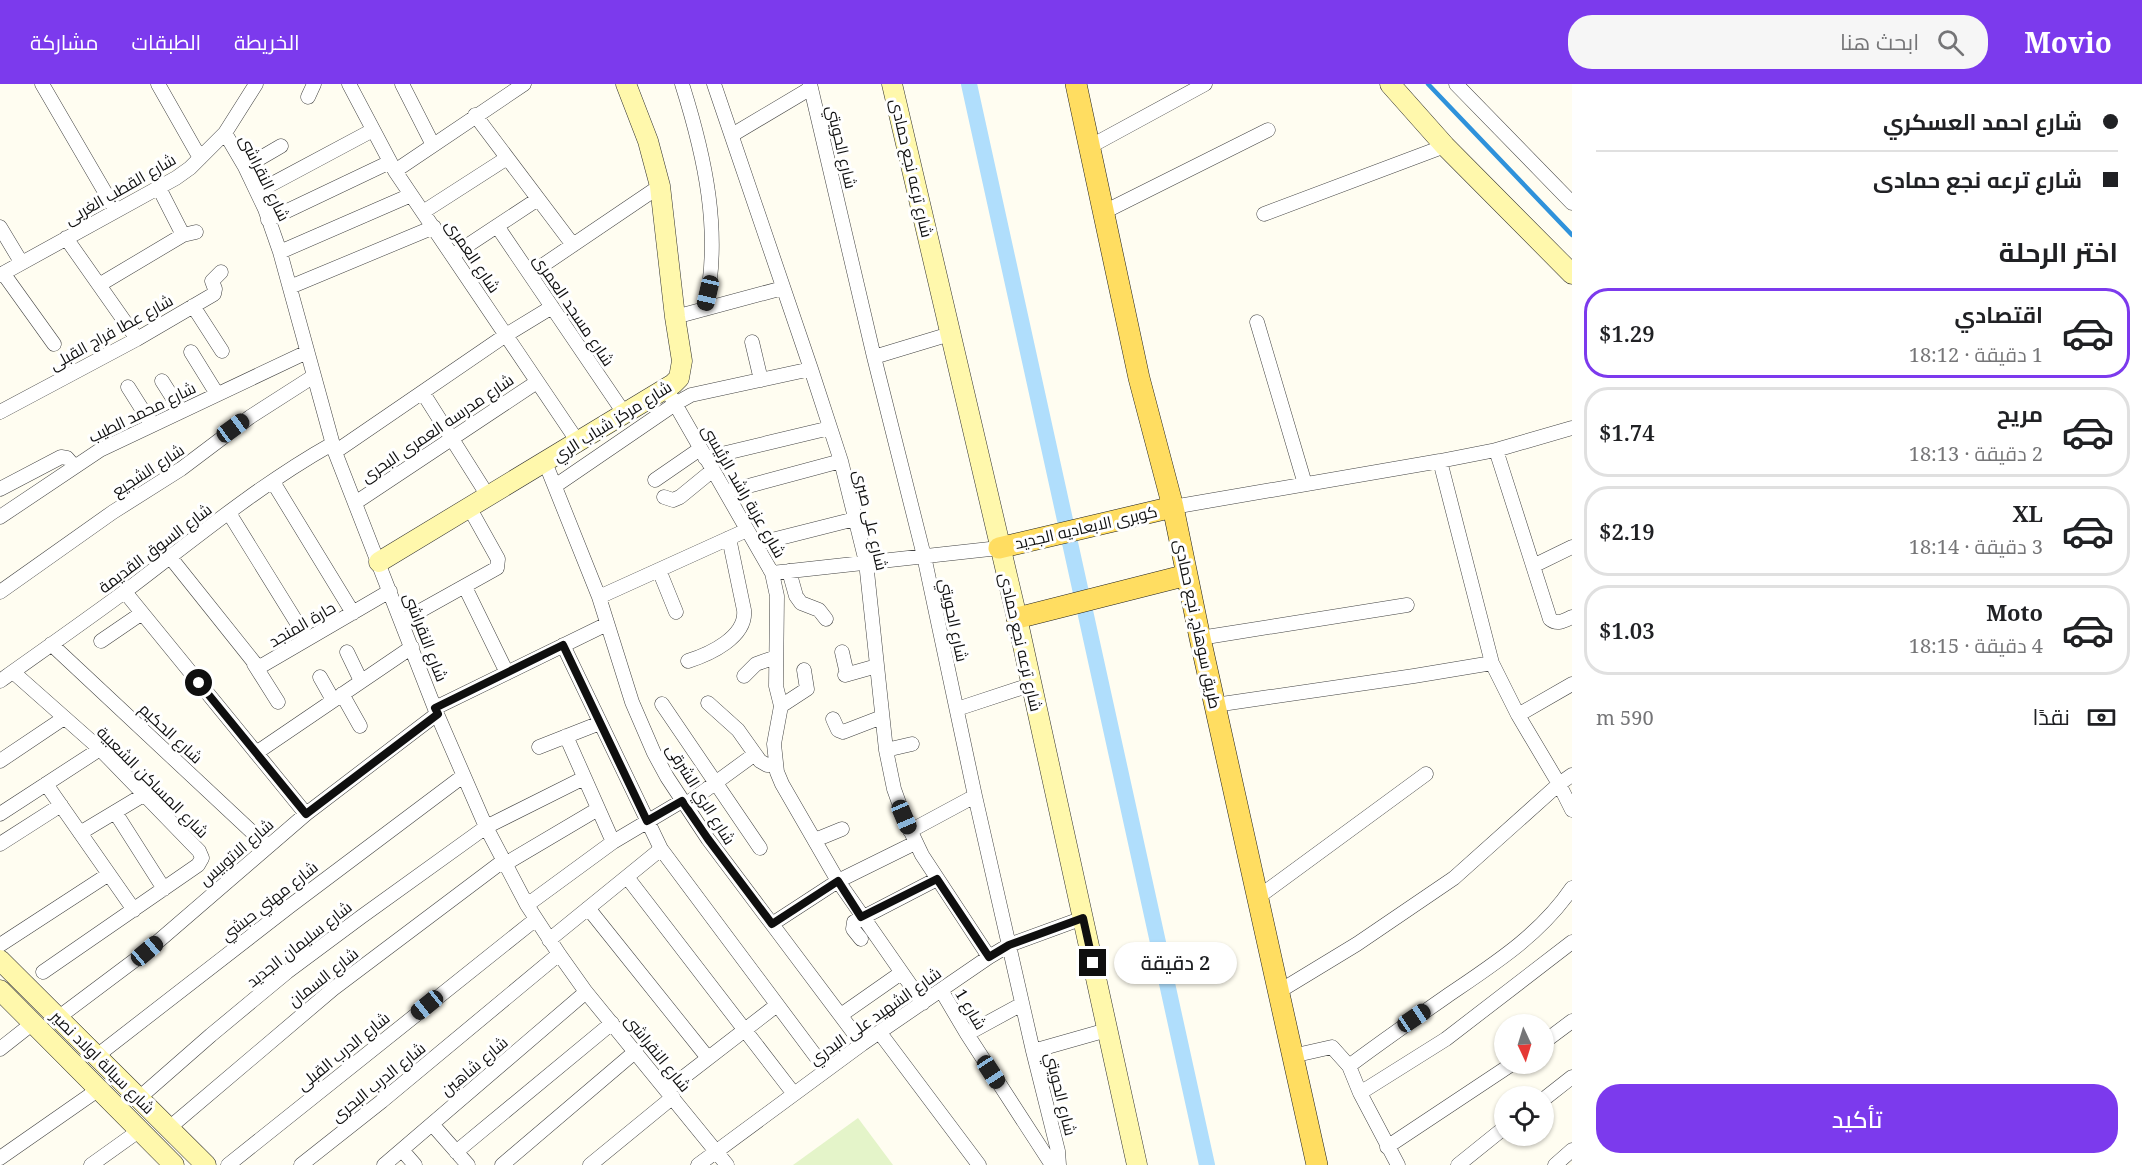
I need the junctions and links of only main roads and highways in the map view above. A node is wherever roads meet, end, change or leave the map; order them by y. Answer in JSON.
{"nodes":[{"id":1,"x":1076,"y":84,"type":"edge"},
{"id":2,"x":1173,"y":507,"type":"junction"},
{"id":3,"x":999,"y":548,"type":"road end"},
{"id":4,"x":1187,"y":575,"type":"junction"},
{"id":5,"x":1017,"y":618,"type":"road end"},
{"id":6,"x":1317,"y":1165,"type":"edge"}],
"edges":[{"from":1,"to":2,"type":"main road","name":"طريق سوهاج, نجع حمادى"},
{"from":2,"to":3,"type":"main road","name":"كوبرى الابعاديه الجديد"},
{"from":2,"to":4,"type":"main road","name":"طريق سوهاج, نجع حمادى"},
{"from":4,"to":5,"type":"main road"},
{"from":4,"to":6,"type":"main road","name":"طريق سوهاج, نجع حمادى"}]}
